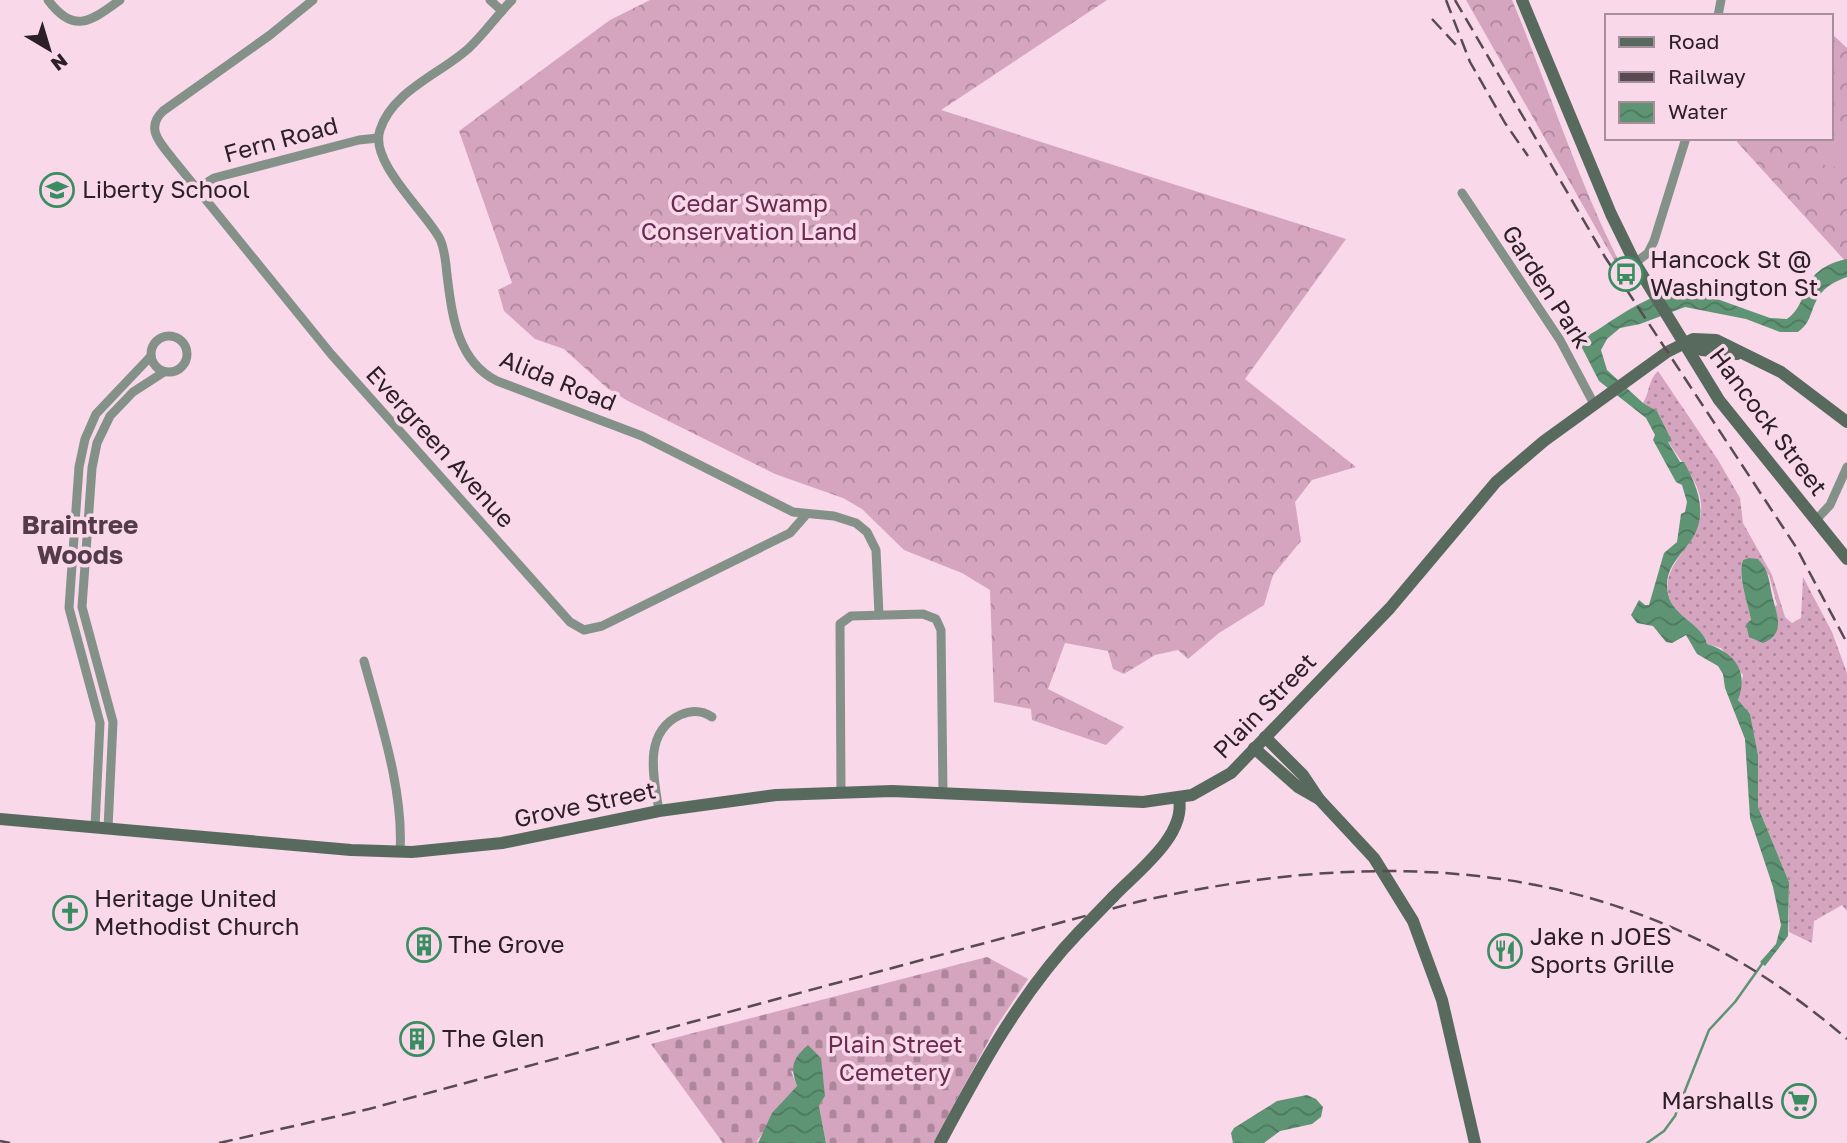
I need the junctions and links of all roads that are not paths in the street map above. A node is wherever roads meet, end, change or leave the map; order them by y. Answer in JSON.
{"nodes":[{"id":1,"x":48,"y":0,"type":"edge"},
{"id":2,"x":120,"y":0,"type":"edge"},
{"id":3,"x":313,"y":0,"type":"edge"},
{"id":4,"x":490,"y":0,"type":"edge"},
{"id":5,"x":512,"y":0,"type":"edge"},
{"id":6,"x":1522,"y":0,"type":"edge"},
{"id":7,"x":502,"y":11,"type":"junction"},
{"id":8,"x":378,"y":138,"type":"junction"},
{"id":9,"x":1685,"y":140,"type":"edge"},
{"id":10,"x":196,"y":189,"type":"junction"},
{"id":11,"x":1462,"y":193,"type":"dead end"},
{"id":12,"x":1635,"y":263,"type":"junction"},
{"id":13,"x":1683,"y":343,"type":"junction"},
{"id":14,"x":151,"y":356,"type":"junction"},
{"id":15,"x":164,"y":372,"type":"junction"},
{"id":16,"x":1594,"y":404,"type":"junction"},
{"id":17,"x":1847,"y":422,"type":"edge"},
{"id":18,"x":1847,"y":467,"type":"edge"},
{"id":19,"x":805,"y":516,"type":"junction"},
{"id":20,"x":1816,"y":520,"type":"junction"},
{"id":21,"x":73,"y":530,"type":"junction"},
{"id":22,"x":86,"y":531,"type":"junction"},
{"id":23,"x":1847,"y":559,"type":"edge"},
{"id":24,"x":879,"y":615,"type":"junction"},
{"id":25,"x":95,"y":659,"type":"junction"},
{"id":26,"x":364,"y":661,"type":"dead end"},
{"id":27,"x":83,"y":663,"type":"junction"},
{"id":28,"x":712,"y":717,"type":"dead end"},
{"id":29,"x":1265,"y":737,"type":"junction"},
{"id":30,"x":1254,"y":748,"type":"junction"},
{"id":31,"x":841,"y":792,"type":"junction"},
{"id":32,"x":943,"y":793,"type":"junction"},
{"id":33,"x":1179,"y":799,"type":"junction"},
{"id":34,"x":1319,"y":799,"type":"junction"},
{"id":35,"x":659,"y":811,"type":"junction"},
{"id":36,"x":0,"y":818,"type":"edge"},
{"id":37,"x":101,"y":828,"type":"junction"},
{"id":38,"x":400,"y":852,"type":"junction"},
{"id":39,"x":940,"y":1143,"type":"edge"},
{"id":40,"x":1475,"y":1143,"type":"edge"}],
"edges":[{"from":1,"to":2,"type":"street"},
{"from":3,"to":10,"type":"street","name":"Evergreen Avenue"},
{"from":4,"to":7,"type":"street"},
{"from":5,"to":7,"type":"street"},
{"from":6,"to":12,"type":"main road"},
{"from":7,"to":8,"type":"street"},
{"from":8,"to":10,"type":"street","name":"Fern Road"},
{"from":8,"to":19,"type":"street","name":"Alida Road"},
{"from":9,"to":12,"type":"street"},
{"from":10,"to":19,"type":"street","name":"Evergreen Avenue"},
{"from":11,"to":16,"type":"street","name":"Garden Park"},
{"from":12,"to":13,"type":"main road","name":"Hancock Street"},
{"from":13,"to":16,"type":"main road","name":"Plain Street"},
{"from":13,"to":17,"type":"main road"},
{"from":13,"to":20,"type":"main road","name":"Hancock Street"},
{"from":14,"to":15,"type":"street"},
{"from":14,"to":15,"type":"street"},
{"from":14,"to":21,"type":"street"},
{"from":15,"to":22,"type":"street"},
{"from":16,"to":29,"type":"main road","name":"Plain Street"},
{"from":18,"to":20,"type":"street"},
{"from":19,"to":24,"type":"street"},
{"from":20,"to":23,"type":"main road","name":"Hancock Street"},
{"from":21,"to":22,"type":"street"},
{"from":21,"to":27,"type":"street"},
{"from":22,"to":25,"type":"street"},
{"from":24,"to":31,"type":"street"},
{"from":24,"to":32,"type":"street"},
{"from":25,"to":27,"type":"street"},
{"from":25,"to":37,"type":"street"},
{"from":26,"to":38,"type":"street"},
{"from":27,"to":37,"type":"street"},
{"from":28,"to":35,"type":"street"},
{"from":29,"to":30,"type":"main road","name":"Plain Street"},
{"from":29,"to":34,"type":"main road"},
{"from":30,"to":33,"type":"main road","name":"Plain Street"},
{"from":30,"to":34,"type":"main road"},
{"from":31,"to":32,"type":"main road","name":"Grove Street"},
{"from":31,"to":35,"type":"main road","name":"Grove Street"},
{"from":32,"to":33,"type":"main road","name":"Grove Street"},
{"from":33,"to":39,"type":"main road","bridge":true},
{"from":34,"to":40,"type":"main road"},
{"from":35,"to":38,"type":"main road","name":"Grove Street"},
{"from":36,"to":37,"type":"main road","name":"Grove Street"},
{"from":37,"to":38,"type":"main road","name":"Grove Street"}]}
